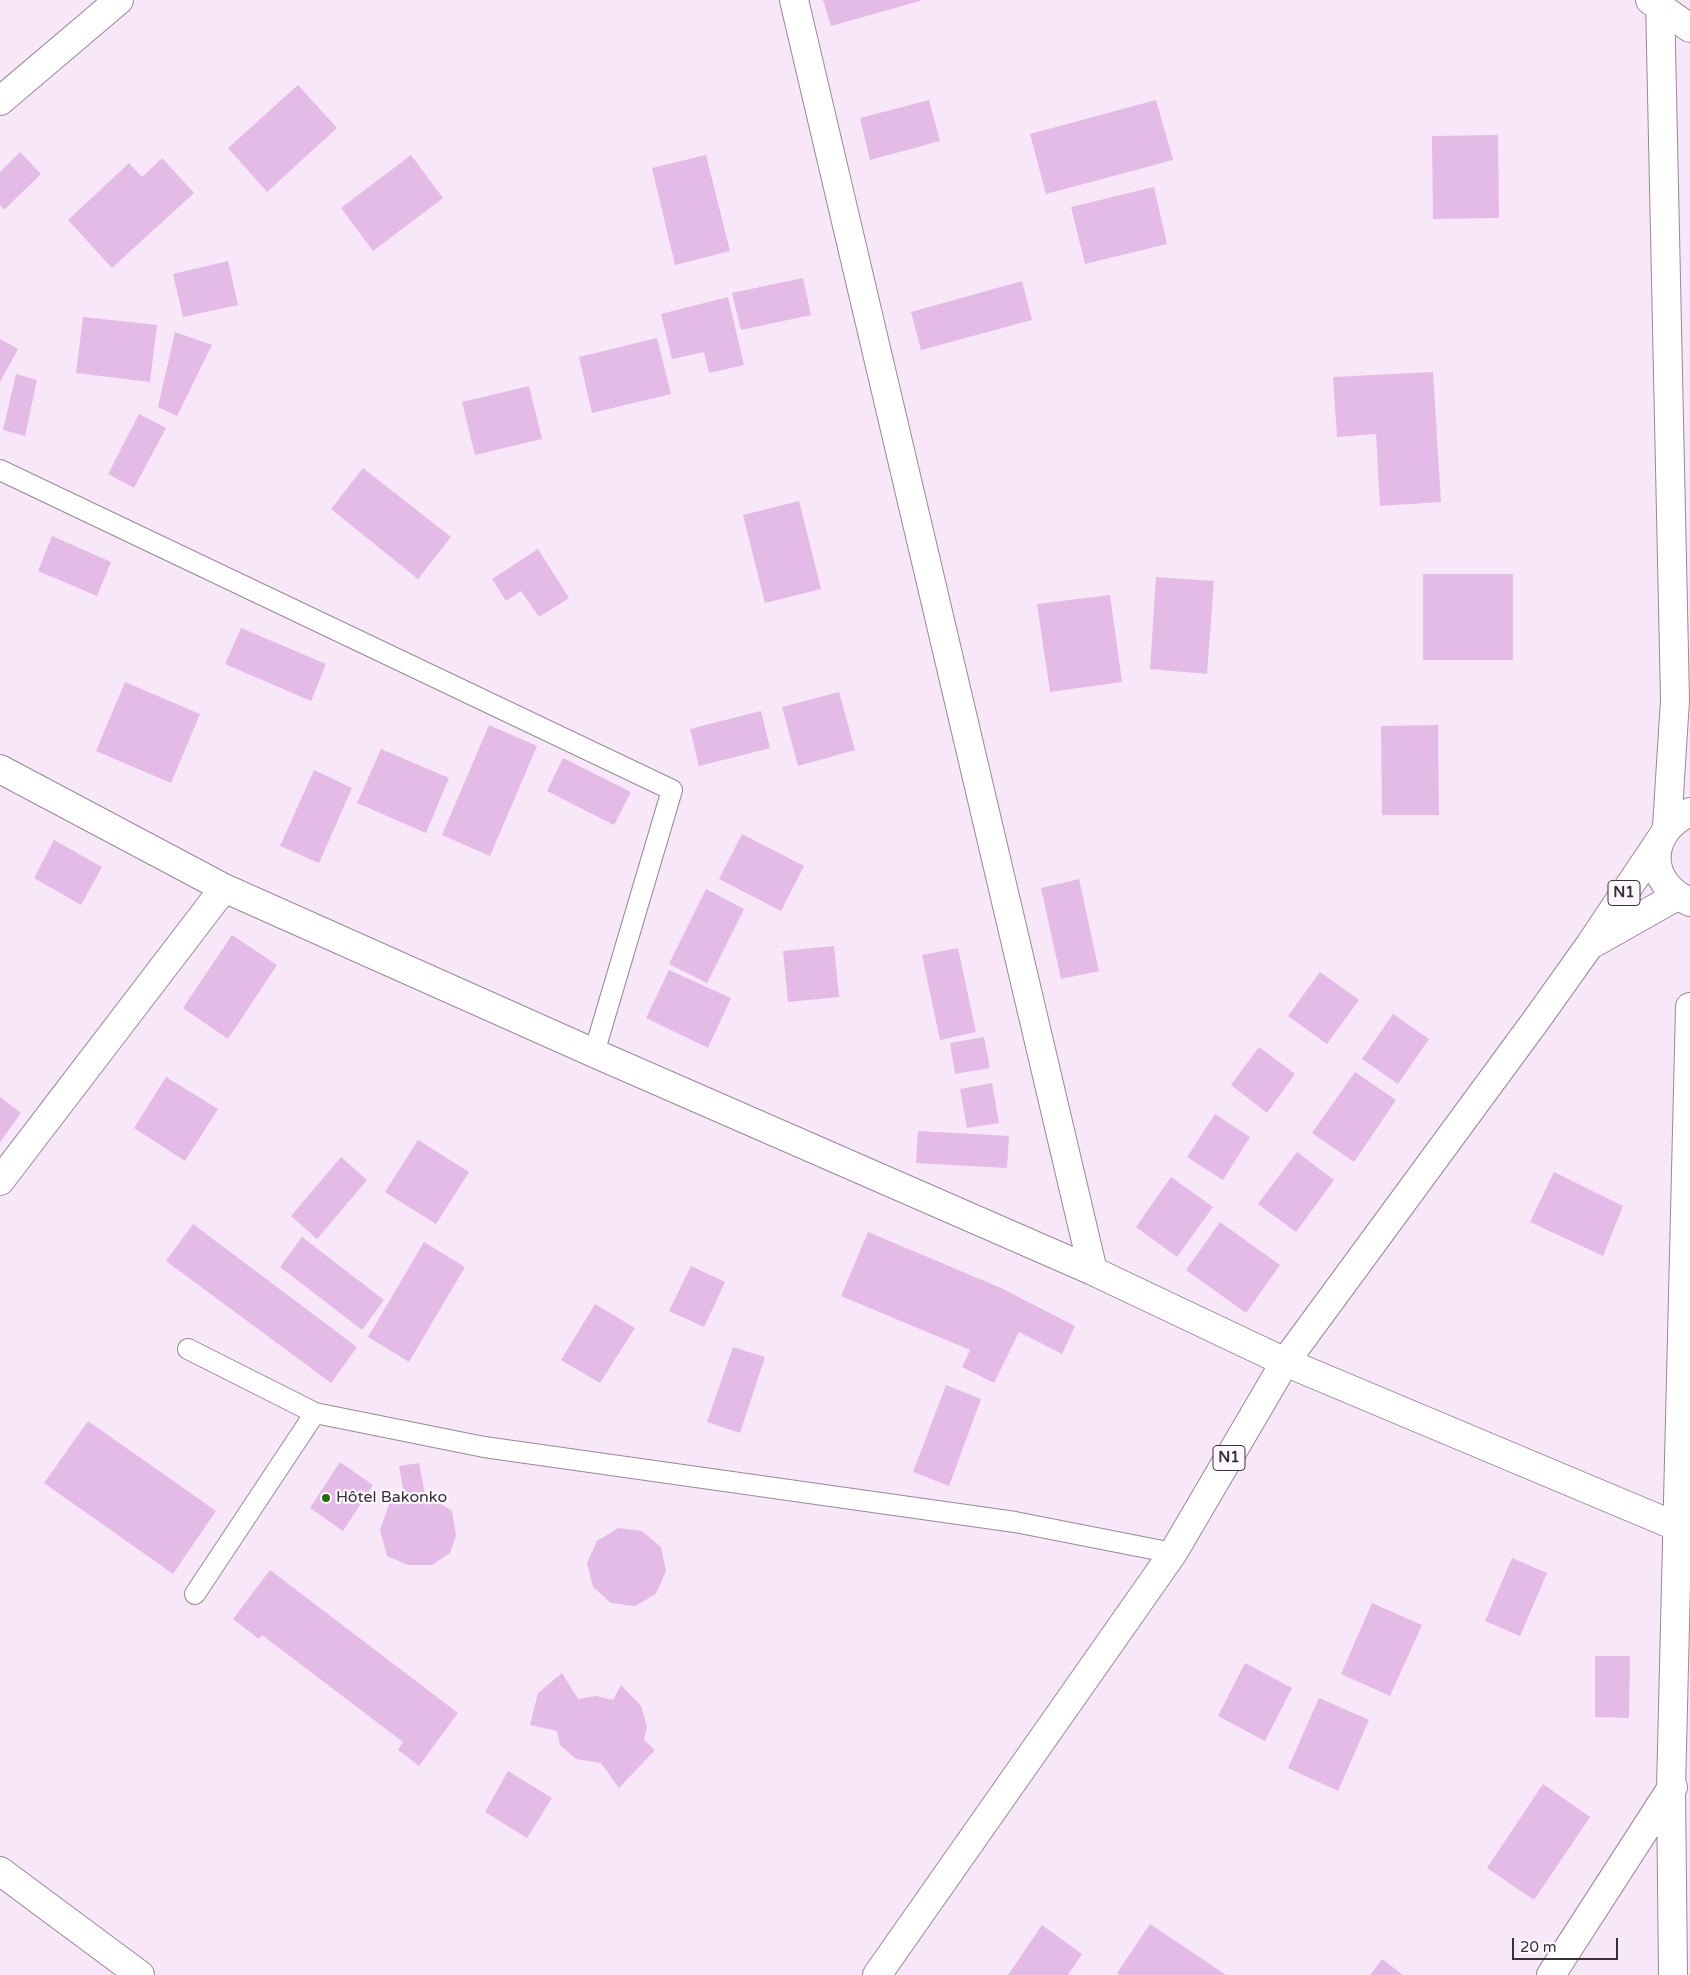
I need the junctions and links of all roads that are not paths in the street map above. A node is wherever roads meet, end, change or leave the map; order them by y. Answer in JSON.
{"nodes":[{"id":1,"x":119,"y":0,"type":"edge"},
{"id":2,"x":794,"y":0,"type":"edge"},
{"id":3,"x":1657,"y":2,"type":"edge"},
{"id":4,"x":1690,"y":28,"type":"edge"},
{"id":5,"x":0,"y":101,"type":"edge"},
{"id":6,"x":0,"y":470,"type":"edge"},
{"id":7,"x":1674,"y":700,"type":"junction"},
{"id":8,"x":1690,"y":756,"type":"edge"},
{"id":9,"x":0,"y":769,"type":"edge"},
{"id":10,"x":1690,"y":812,"type":"edge"},
{"id":11,"x":1663,"y":834,"type":"junction"},
{"id":12,"x":224,"y":888,"type":"junction"},
{"id":13,"x":1683,"y":899,"type":"edge"},
{"id":14,"x":1589,"y":946,"type":"junction"},
{"id":15,"x":1690,"y":1008,"type":"edge"},
{"id":16,"x":594,"y":1053,"type":"junction"},
{"id":17,"x":0,"y":1181,"type":"edge"},
{"id":18,"x":1094,"y":1271,"type":"junction"},
{"id":19,"x":188,"y":1349,"type":"dead end"},
{"id":20,"x":1285,"y":1362,"type":"junction"},
{"id":21,"x":315,"y":1413,"type":"junction"},
{"id":22,"x":1684,"y":1531,"type":"edge"},
{"id":23,"x":1173,"y":1553,"type":"junction"},
{"id":24,"x":195,"y":1594,"type":"dead end"},
{"id":25,"x":1690,"y":1767,"type":"edge"},
{"id":26,"x":1671,"y":1789,"type":"junction"},
{"id":27,"x":0,"y":1872,"type":"edge"},
{"id":28,"x":140,"y":1975,"type":"edge"},
{"id":29,"x":877,"y":1975,"type":"edge"},
{"id":30,"x":1552,"y":1975,"type":"edge"},
{"id":31,"x":1673,"y":1975,"type":"edge"}],
"edges":[{"from":1,"to":5,"type":"main road"},
{"from":2,"to":18,"type":"main road"},
{"from":3,"to":4,"type":"main road"},
{"from":3,"to":7,"type":"main road"},
{"from":6,"to":16,"type":"lane"},
{"from":7,"to":8,"type":"main road"},
{"from":7,"to":11,"type":"main road"},
{"from":9,"to":12,"type":"main road"},
{"from":10,"to":11,"type":"main road","number":"N1"},
{"from":11,"to":13,"type":"main road","number":"N1"},
{"from":11,"to":14,"type":"main road","number":"N1"},
{"from":12,"to":16,"type":"main road"},
{"from":12,"to":17,"type":"main road"},
{"from":13,"to":14,"type":"main road","number":"N1"},
{"from":14,"to":20,"type":"main road","number":"N1"},
{"from":15,"to":22,"type":"main road"},
{"from":16,"to":18,"type":"main road"},
{"from":18,"to":20,"type":"main road"},
{"from":19,"to":21,"type":"lane"},
{"from":20,"to":22,"type":"main road"},
{"from":20,"to":23,"type":"main road","number":"N1"},
{"from":21,"to":23,"type":"lane"},
{"from":21,"to":24,"type":"lane"},
{"from":22,"to":26,"type":"main road"},
{"from":23,"to":29,"type":"main road","number":"N1"},
{"from":25,"to":26,"type":"main road"},
{"from":26,"to":30,"type":"main road"},
{"from":26,"to":31,"type":"main road"},
{"from":27,"to":28,"type":"main road"}]}
